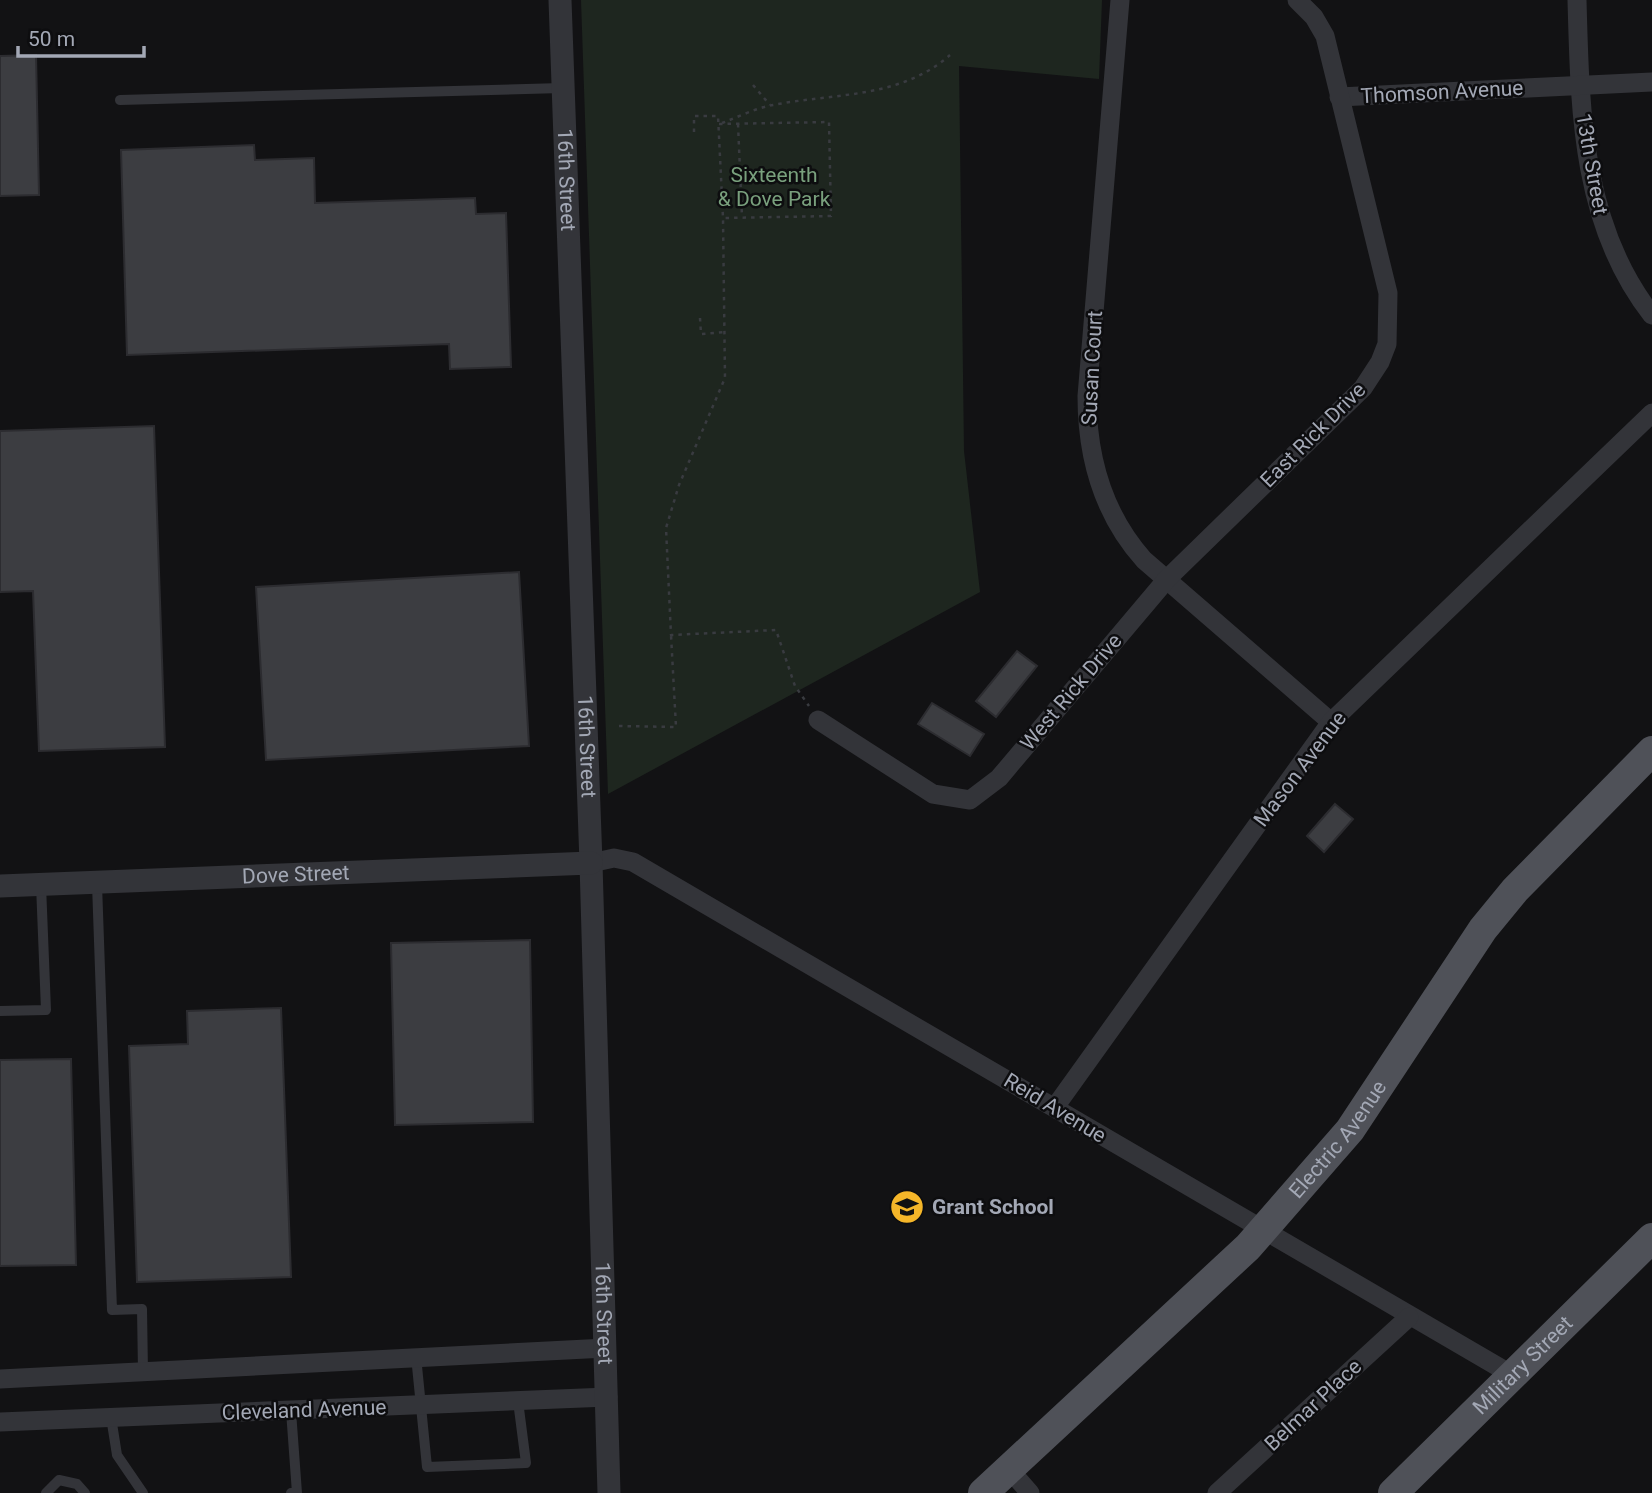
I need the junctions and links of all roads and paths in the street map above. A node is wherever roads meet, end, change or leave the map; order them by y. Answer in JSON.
{"nodes":[{"id":1,"x":560,"y":0,"type":"edge"},
{"id":2,"x":1120,"y":0,"type":"edge"},
{"id":3,"x":1297,"y":0,"type":"edge"},
{"id":4,"x":1577,"y":0,"type":"edge"},
{"id":5,"x":950,"y":55,"type":"dead end"},
{"id":6,"x":1652,"y":82,"type":"edge"},
{"id":7,"x":753,"y":85,"type":"dead end"},
{"id":8,"x":1579,"y":85,"type":"junction"},
{"id":9,"x":563,"y":88,"type":"junction"},
{"id":10,"x":1339,"y":97,"type":"junction"},
{"id":11,"x":120,"y":100,"type":"dead end"},
{"id":12,"x":770,"y":105,"type":"junction"},
{"id":13,"x":719,"y":124,"type":"junction"},
{"id":14,"x":738,"y":124,"type":"junction"},
{"id":15,"x":694,"y":132,"type":"dead end"},
{"id":16,"x":742,"y":217,"type":"junction"},
{"id":17,"x":723,"y":218,"type":"junction"},
{"id":18,"x":1652,"y":315,"type":"edge"},
{"id":19,"x":700,"y":318,"type":"dead end"},
{"id":20,"x":726,"y":332,"type":"junction"},
{"id":21,"x":1652,"y":413,"type":"edge"},
{"id":22,"x":1167,"y":579,"type":"junction"},
{"id":23,"x":671,"y":635,"type":"junction"},
{"id":24,"x":818,"y":720,"type":"joint"},
{"id":25,"x":1331,"y":722,"type":"junction"},
{"id":26,"x":619,"y":726,"type":"dead end"},
{"id":27,"x":1652,"y":751,"type":"edge"},
{"id":28,"x":591,"y":863,"type":"junction"},
{"id":29,"x":97,"y":882,"type":"junction"},
{"id":30,"x":41,"y":884,"type":"junction"},
{"id":31,"x":0,"y":886,"type":"edge"},
{"id":32,"x":0,"y":1011,"type":"edge"},
{"id":33,"x":1055,"y":1107,"type":"junction"},
{"id":34,"x":1262,"y":1230,"type":"junction"},
{"id":35,"x":1652,"y":1238,"type":"edge"},
{"id":36,"x":1409,"y":1317,"type":"junction"},
{"id":37,"x":606,"y":1348,"type":"junction"},
{"id":38,"x":416,"y":1356,"type":"junction"},
{"id":39,"x":144,"y":1373,"type":"junction"},
{"id":40,"x":1514,"y":1376,"type":"junction"},
{"id":41,"x":0,"y":1379,"type":"edge"},
{"id":42,"x":608,"y":1397,"type":"junction"},
{"id":43,"x":518,"y":1401,"type":"junction"},
{"id":44,"x":420,"y":1405,"type":"junction"},
{"id":45,"x":291,"y":1411,"type":"junction"},
{"id":46,"x":111,"y":1417,"type":"junction"},
{"id":47,"x":0,"y":1422,"type":"edge"},
{"id":48,"x":1009,"y":1469,"type":"junction"},
{"id":49,"x":46,"y":1493,"type":"edge"},
{"id":50,"x":85,"y":1493,"type":"edge"},
{"id":51,"x":143,"y":1493,"type":"edge"},
{"id":52,"x":291,"y":1493,"type":"edge"},
{"id":53,"x":609,"y":1493,"type":"edge"},
{"id":54,"x":983,"y":1493,"type":"edge"},
{"id":55,"x":1030,"y":1493,"type":"edge"},
{"id":56,"x":1217,"y":1493,"type":"edge"},
{"id":57,"x":1393,"y":1493,"type":"edge"}],
"edges":[{"from":1,"to":9,"type":"street","name":"16th Street"},
{"from":2,"to":22,"type":"street","name":"Susan Court"},
{"from":3,"to":10,"type":"street","name":"Thomson Avenue"},
{"from":4,"to":8,"type":"street","name":"13th Street"},
{"from":5,"to":12,"type":"path"},
{"from":6,"to":8,"type":"street","name":"Thomson Avenue"},
{"from":7,"to":12,"type":"path"},
{"from":8,"to":10,"type":"street","name":"Thomson Avenue"},
{"from":8,"to":18,"type":"street","name":"13th Street"},
{"from":9,"to":11,"type":"lane"},
{"from":9,"to":28,"type":"street","name":"16th Street"},
{"from":10,"to":22,"type":"street","name":"East Rick Drive"},
{"from":12,"to":13,"type":"path"},
{"from":13,"to":14,"type":"path"},
{"from":13,"to":15,"type":"path"},
{"from":13,"to":17,"type":"path"},
{"from":14,"to":16,"type":"path"},
{"from":14,"to":16,"type":"path"},
{"from":16,"to":17,"type":"path"},
{"from":17,"to":20,"type":"path"},
{"from":19,"to":20,"type":"path"},
{"from":20,"to":23,"type":"path"},
{"from":21,"to":25,"type":"street","name":"Mason Avenue"},
{"from":22,"to":24,"type":"street","name":"West Rick Drive"},
{"from":22,"to":25,"type":"street","name":"Susan Court"},
{"from":23,"to":24,"type":"path"},
{"from":23,"to":26,"type":"path"},
{"from":25,"to":33,"type":"street","name":"Mason Avenue"},
{"from":27,"to":34,"type":"main road","name":"Electric Avenue"},
{"from":28,"to":29,"type":"street","name":"Dove Street"},
{"from":28,"to":33,"type":"street","name":"Reid Avenue"},
{"from":28,"to":37,"type":"street","name":"16th Street"},
{"from":29,"to":30,"type":"street","name":"Dove Street"},
{"from":29,"to":39,"type":"lane"},
{"from":30,"to":31,"type":"street","name":"Dove Street"},
{"from":30,"to":32,"type":"lane"},
{"from":33,"to":34,"type":"street","name":"Reid Avenue"},
{"from":34,"to":36,"type":"street","name":"Reid Avenue"},
{"from":34,"to":48,"type":"main road","name":"Electric Avenue"},
{"from":35,"to":40,"type":"main road","name":"Military Street"},
{"from":36,"to":40,"type":"street","name":"Reid Avenue"},
{"from":36,"to":56,"type":"street","name":"Belmar Place"},
{"from":37,"to":38,"type":"street"},
{"from":37,"to":42,"type":"street","name":"16th Street"},
{"from":38,"to":39,"type":"street"},
{"from":38,"to":44,"type":"lane"},
{"from":39,"to":41,"type":"street"},
{"from":40,"to":57,"type":"main road","name":"Military Street"},
{"from":42,"to":43,"type":"street","name":"Cleveland Avenue"},
{"from":42,"to":53,"type":"street","name":"16th Street"},
{"from":43,"to":44,"type":"street","name":"Cleveland Avenue"},
{"from":43,"to":44,"type":"lane"},
{"from":44,"to":45,"type":"street","name":"Cleveland Avenue"},
{"from":45,"to":46,"type":"street","name":"Cleveland Avenue"},
{"from":45,"to":52,"type":"lane"},
{"from":46,"to":47,"type":"street","name":"Cleveland Avenue"},
{"from":46,"to":51,"type":"lane"},
{"from":48,"to":54,"type":"main road","name":"Electric Avenue"},
{"from":48,"to":55,"type":"street"},
{"from":49,"to":50,"type":"lane"}]}
